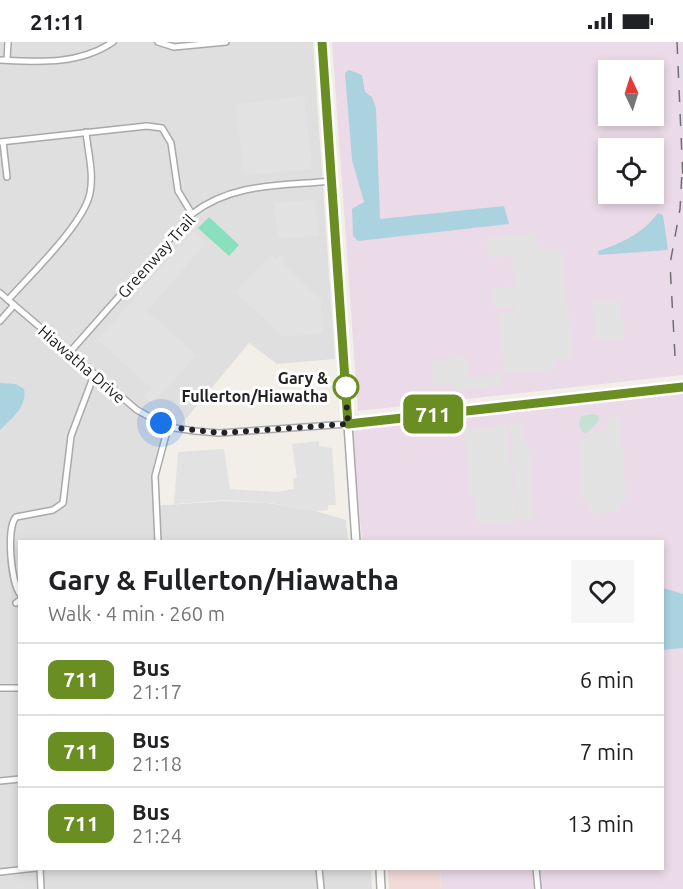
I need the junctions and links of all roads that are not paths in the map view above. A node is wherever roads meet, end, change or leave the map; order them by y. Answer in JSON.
{"nodes":[{"id":1,"x":8,"y":42,"type":"edge"},
{"id":2,"x":113,"y":42,"type":"edge"},
{"id":3,"x":158,"y":42,"type":"edge"},
{"id":4,"x":226,"y":42,"type":"edge"},
{"id":5,"x":322,"y":42,"type":"edge"},
{"id":6,"x":0,"y":60,"type":"edge"},
{"id":7,"x":7,"y":60,"type":"junction"},
{"id":8,"x":86,"y":132,"type":"junction"},
{"id":9,"x":2,"y":142,"type":"edge"},
{"id":10,"x":8,"y":177,"type":"dead end"},
{"id":11,"x":332,"y":181,"type":"junction"},
{"id":12,"x":192,"y":213,"type":"junction"},
{"id":13,"x":0,"y":293,"type":"edge"},
{"id":14,"x":8,"y":300,"type":"junction"},
{"id":15,"x":14,"y":305,"type":"junction"},
{"id":16,"x":0,"y":321,"type":"edge"},
{"id":17,"x":69,"y":353,"type":"junction"},
{"id":18,"x":94,"y":375,"type":"junction"},
{"id":19,"x":683,"y":387,"type":"edge"},
{"id":20,"x":348,"y":424,"type":"junction"},
{"id":21,"x":168,"y":427,"type":"junction"},
{"id":22,"x":61,"y":505,"type":"junction"},
{"id":23,"x":68,"y":511,"type":"dead end"},
{"id":24,"x":7,"y":515,"type":"dead end"},
{"id":25,"x":13,"y":520,"type":"junction"},
{"id":26,"x":158,"y":540,"type":"edge"},
{"id":27,"x":356,"y":540,"type":"edge"},
{"id":28,"x":18,"y":590,"type":"edge"},
{"id":29,"x":0,"y":688,"type":"edge"},
{"id":30,"x":18,"y":688,"type":"edge"},
{"id":31,"x":18,"y":779,"type":"edge"},
{"id":32,"x":0,"y":781,"type":"edge"},
{"id":33,"x":19,"y":870,"type":"edge"},
{"id":34,"x":38,"y":870,"type":"edge"},
{"id":35,"x":319,"y":870,"type":"edge"},
{"id":36,"x":380,"y":870,"type":"edge"},
{"id":37,"x":536,"y":870,"type":"edge"},
{"id":38,"x":0,"y":872,"type":"edge"},
{"id":39,"x":41,"y":889,"type":"edge"},
{"id":40,"x":321,"y":889,"type":"edge"},
{"id":41,"x":381,"y":889,"type":"edge"},
{"id":42,"x":538,"y":889,"type":"edge"}],
"edges":[{"from":1,"to":7,"type":"street"},
{"from":2,"to":7,"type":"street"},
{"from":3,"to":4,"type":"street"},
{"from":5,"to":11,"type":"street"},
{"from":6,"to":7,"type":"street"},
{"from":8,"to":9,"type":"street"},
{"from":8,"to":12,"type":"street"},
{"from":8,"to":14,"type":"street"},
{"from":9,"to":10,"type":"street"},
{"from":11,"to":12,"type":"street","name":"Greenway Trail"},
{"from":11,"to":20,"type":"street"},
{"from":12,"to":17,"type":"street","name":"Greenway Trail"},
{"from":13,"to":14,"type":"street","name":"Hiawatha Drive"},
{"from":14,"to":15,"type":"street","name":"Hiawatha Drive"},
{"from":15,"to":16,"type":"street"},
{"from":15,"to":17,"type":"street","name":"Hiawatha Drive"},
{"from":17,"to":18,"type":"street","name":"Hiawatha Drive"},
{"from":18,"to":21,"type":"street","name":"Hiawatha Drive"},
{"from":18,"to":22,"type":"street"},
{"from":19,"to":20,"type":"street","name":"Hiawatha Drive"},
{"from":20,"to":21,"type":"street","name":"Hiawatha Drive"},
{"from":20,"to":27,"type":"street"},
{"from":21,"to":26,"type":"street"},
{"from":22,"to":23,"type":"street"},
{"from":22,"to":25,"type":"street"},
{"from":24,"to":25,"type":"street"},
{"from":25,"to":28,"type":"street"},
{"from":29,"to":30,"type":"street"},
{"from":31,"to":32,"type":"street"},
{"from":33,"to":38,"type":"street"},
{"from":34,"to":39,"type":"street"},
{"from":35,"to":40,"type":"street"},
{"from":36,"to":41,"type":"street"},
{"from":37,"to":42,"type":"street"}]}
